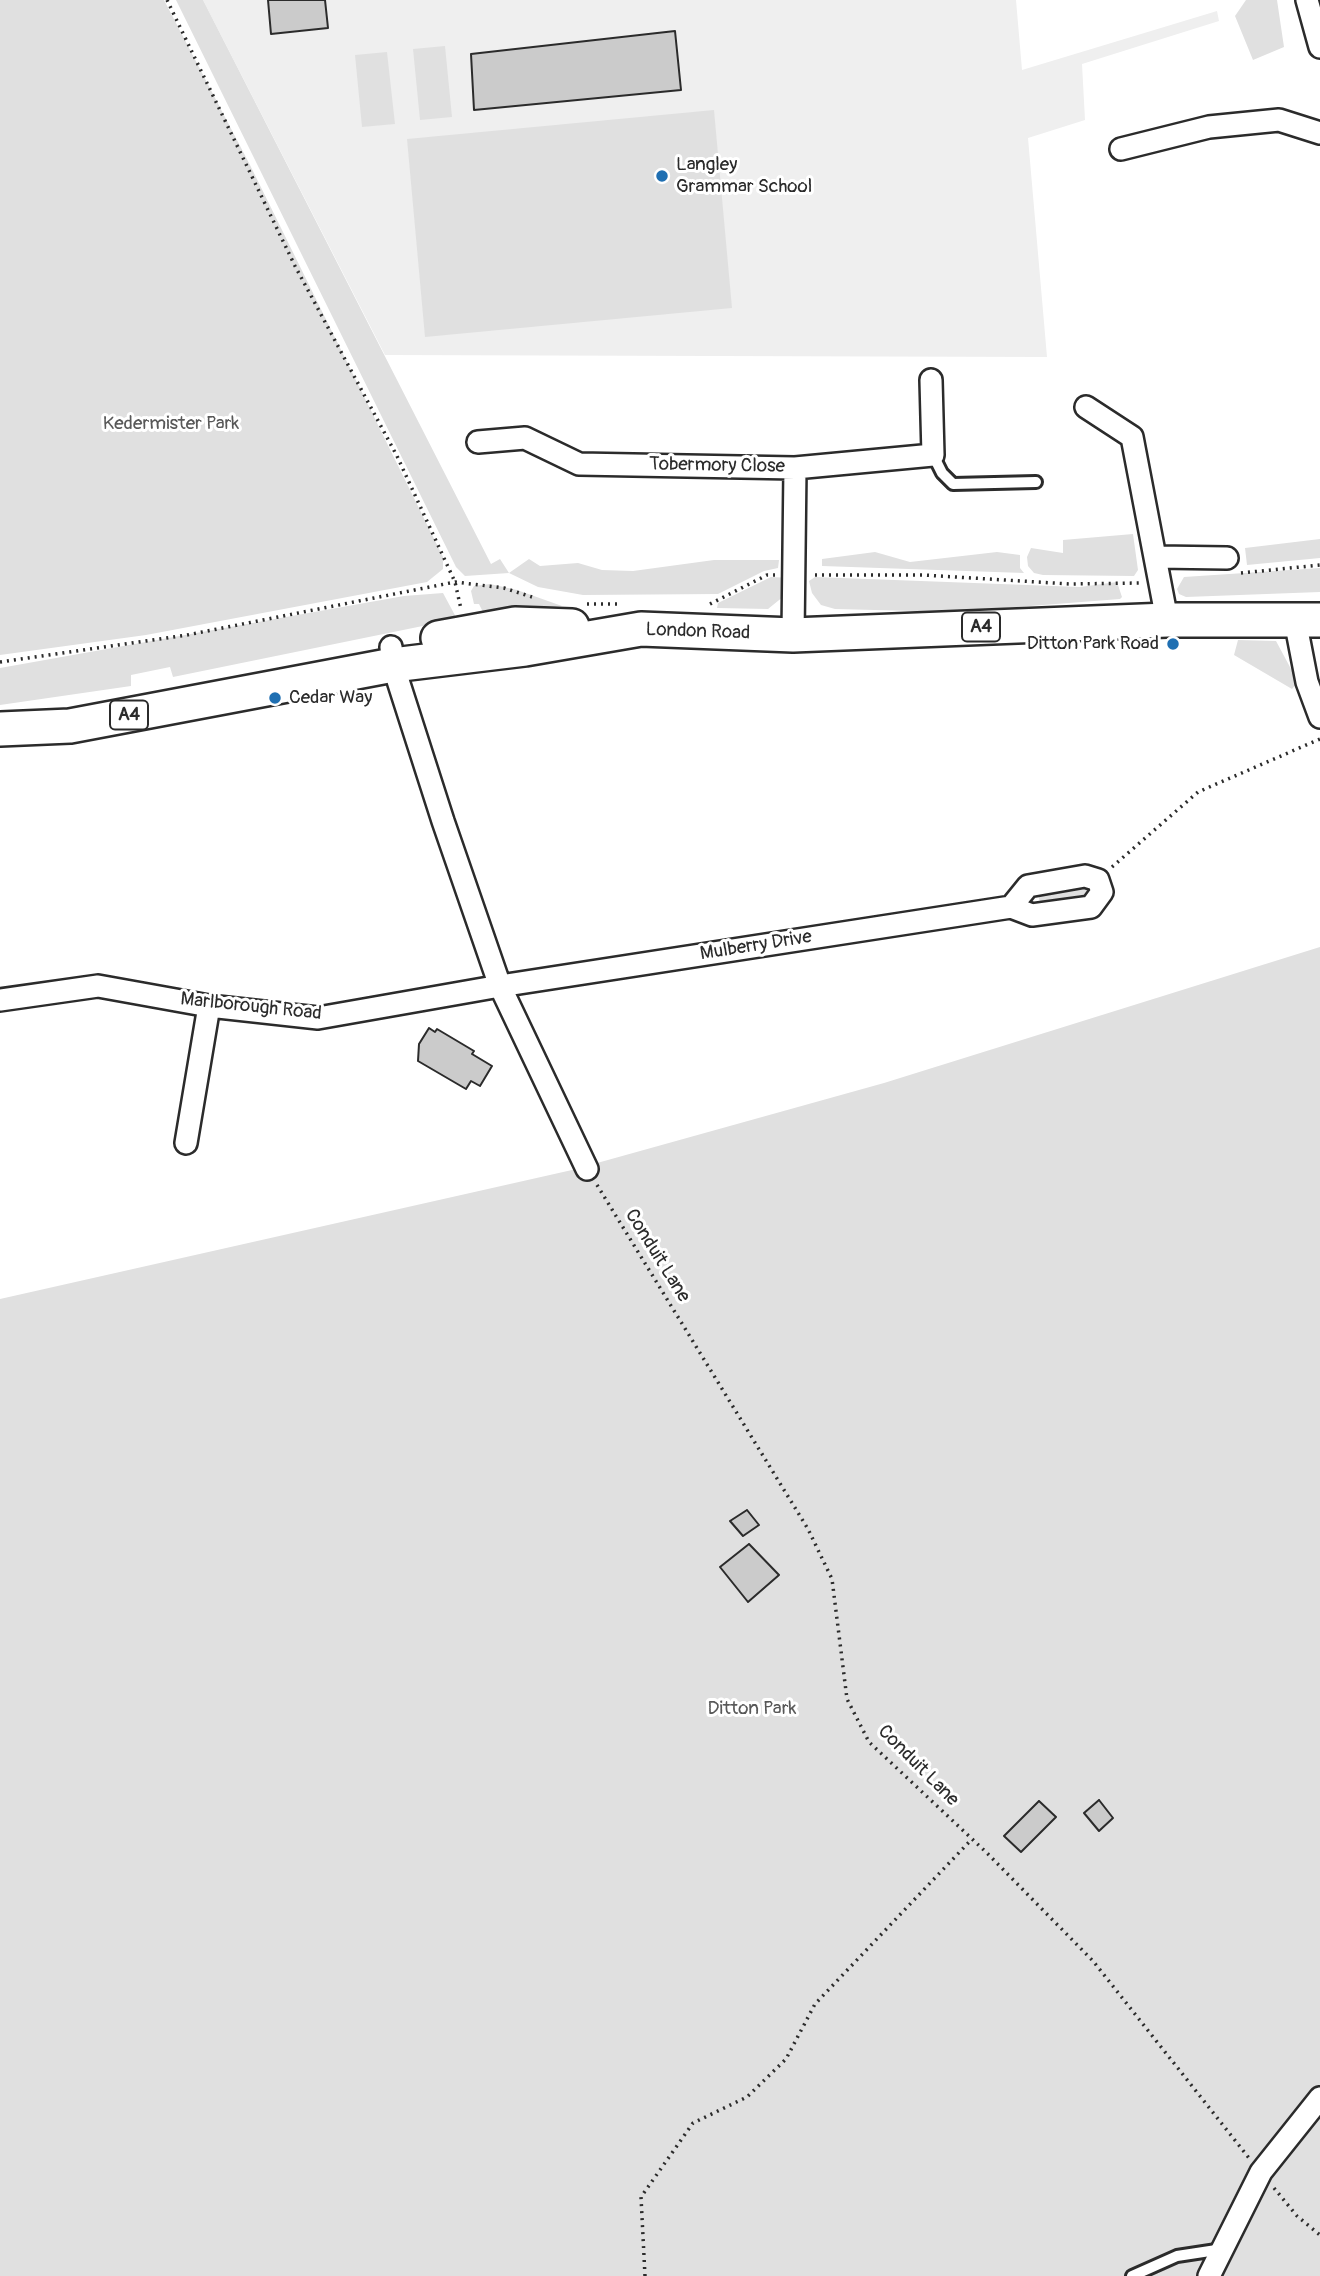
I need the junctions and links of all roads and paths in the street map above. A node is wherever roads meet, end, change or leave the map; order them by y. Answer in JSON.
{"nodes":[{"id":1,"x":167,"y":0,"type":"edge"},
{"id":2,"x":1307,"y":0,"type":"edge"},
{"id":3,"x":1320,"y":47,"type":"edge"},
{"id":4,"x":1320,"y":133,"type":"edge"},
{"id":5,"x":1121,"y":149,"type":"dead end"},
{"id":6,"x":931,"y":380,"type":"dead end"},
{"id":7,"x":1086,"y":407,"type":"dead end"},
{"id":8,"x":478,"y":442,"type":"dead end"},
{"id":9,"x":933,"y":455,"type":"junction"},
{"id":10,"x":795,"y":468,"type":"junction"},
{"id":11,"x":1035,"y":482,"type":"dead end"},
{"id":12,"x":1157,"y":557,"type":"junction"},
{"id":13,"x":1320,"y":565,"type":"edge"},
{"id":14,"x":1227,"y":566,"type":"joint"},
{"id":15,"x":795,"y":575,"type":"junction"},
{"id":16,"x":455,"y":582,"type":"junction"},
{"id":17,"x":1162,"y":582,"type":"junction"},
{"id":18,"x":544,"y":600,"type":"dead end"},
{"id":19,"x":586,"y":604,"type":"dead end"},
{"id":20,"x":697,"y":604,"type":"dead end"},
{"id":21,"x":634,"y":617,"type":"junction"},
{"id":22,"x":463,"y":619,"type":"dead end"},
{"id":23,"x":1167,"y":620,"type":"junction"},
{"id":24,"x":1308,"y":620,"type":"edge"},
{"id":25,"x":793,"y":635,"type":"junction"},
{"id":26,"x":392,"y":656,"type":"junction"},
{"id":27,"x":0,"y":662,"type":"edge"},
{"id":28,"x":1320,"y":717,"type":"edge"},
{"id":29,"x":0,"y":729,"type":"edge"},
{"id":30,"x":1320,"y":739,"type":"edge"},
{"id":31,"x":1098,"y":880,"type":"junction"},
{"id":32,"x":1011,"y":907,"type":"junction"},
{"id":33,"x":500,"y":986,"type":"junction"},
{"id":34,"x":0,"y":1000,"type":"edge"},
{"id":35,"x":209,"y":1006,"type":"junction"},
{"id":36,"x":186,"y":1143,"type":"dead end"},
{"id":37,"x":587,"y":1169,"type":"joint"},
{"id":38,"x":972,"y":1839,"type":"junction"},
{"id":39,"x":1320,"y":2098,"type":"edge"},
{"id":40,"x":1261,"y":2172,"type":"junction"},
{"id":41,"x":1320,"y":2235,"type":"edge"},
{"id":42,"x":1223,"y":2249,"type":"junction"},
{"id":43,"x":645,"y":2276,"type":"edge"},
{"id":44,"x":1132,"y":2276,"type":"edge"},
{"id":45,"x":1209,"y":2276,"type":"edge"}],
"edges":[{"from":1,"to":16,"type":"path"},
{"from":2,"to":3,"type":"street"},
{"from":4,"to":5,"type":"street"},
{"from":6,"to":9,"type":"street"},
{"from":7,"to":12,"type":"street"},
{"from":8,"to":10,"type":"street","name":"Tobermory Close"},
{"from":9,"to":10,"type":"street"},
{"from":9,"to":11,"type":"lane"},
{"from":10,"to":15,"type":"street","name":"Tobermory Close"},
{"from":12,"to":14,"type":"street"},
{"from":12,"to":17,"type":"street"},
{"from":13,"to":14,"type":"path"},
{"from":15,"to":17,"type":"path"},
{"from":15,"to":20,"type":"path"},
{"from":15,"to":25,"type":"street","name":"Tobermory Close"},
{"from":16,"to":18,"type":"path"},
{"from":16,"to":22,"type":"path"},
{"from":16,"to":27,"type":"path"},
{"from":17,"to":23,"type":"street"},
{"from":19,"to":21,"type":"path"},
{"from":21,"to":25,"type":"main road","name":"London Road","number":"A4"},
{"from":21,"to":26,"type":"main road","name":"London Road"},
{"from":23,"to":24,"type":"main road","name":"London Road","number":"A4"},
{"from":23,"to":25,"type":"main road","name":"London Road","number":"A4"},
{"from":24,"to":28,"type":"street"},
{"from":26,"to":29,"type":"main road","name":"London Road","number":"A4"},
{"from":26,"to":33,"type":"street"},
{"from":30,"to":31,"type":"path"},
{"from":31,"to":32,"type":"street"},
{"from":31,"to":32,"type":"street","name":"Mulberry Drive"},
{"from":32,"to":33,"type":"street","name":"Mulberry Drive"},
{"from":33,"to":35,"type":"street","name":"Marlborough Road"},
{"from":33,"to":37,"type":"street"},
{"from":34,"to":35,"type":"street","name":"Marlborough Road"},
{"from":35,"to":36,"type":"street"},
{"from":37,"to":38,"type":"path","name":"Conduit Lane"},
{"from":38,"to":40,"type":"path","name":"Conduit Lane"},
{"from":38,"to":43,"type":"path"},
{"from":39,"to":40,"type":"street"},
{"from":40,"to":41,"type":"path","name":"Conduit Lane"},
{"from":40,"to":42,"type":"street"},
{"from":42,"to":44,"type":"lane"},
{"from":42,"to":45,"type":"street"}]}
